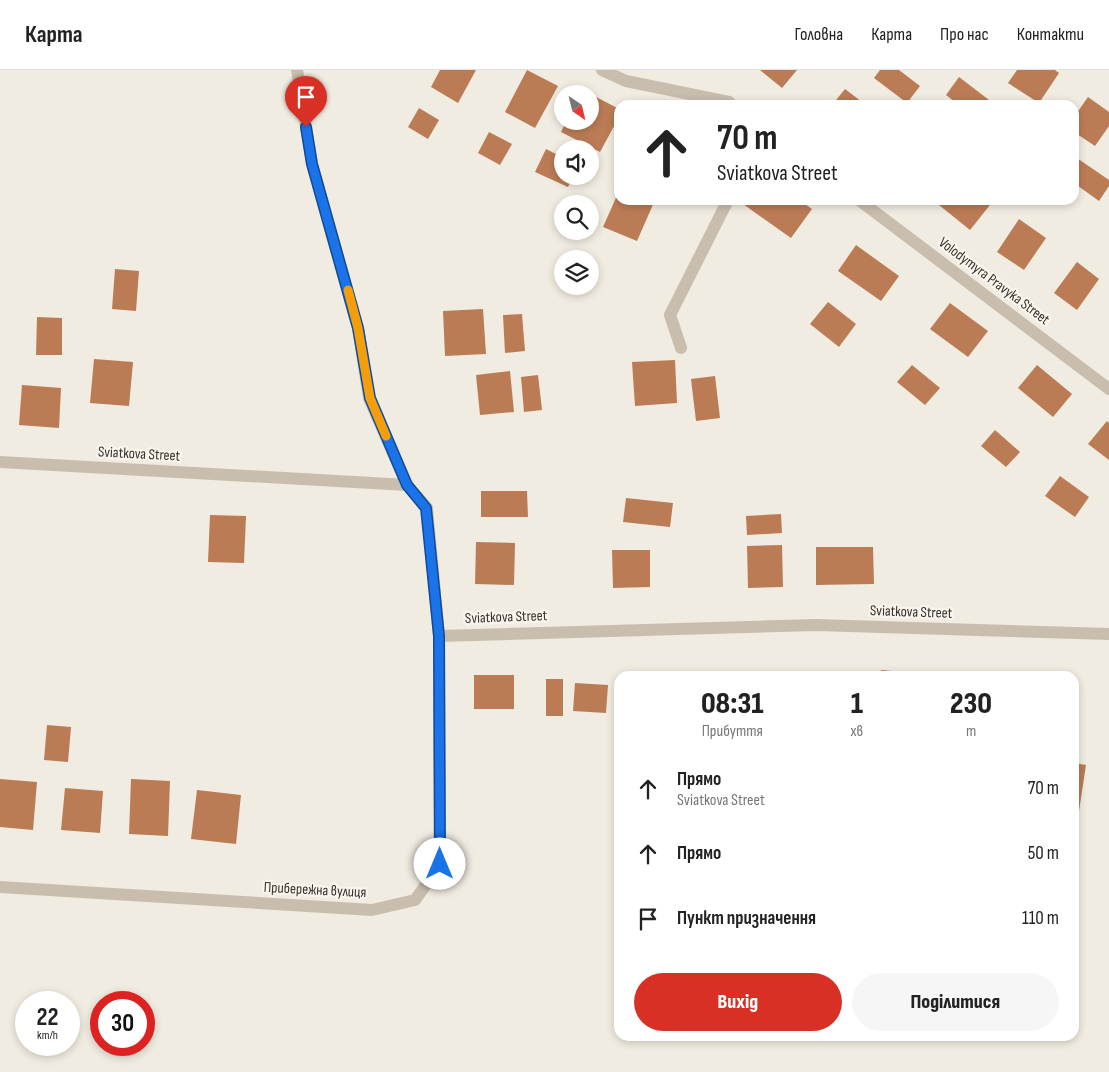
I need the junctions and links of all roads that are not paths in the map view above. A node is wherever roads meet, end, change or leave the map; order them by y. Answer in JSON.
{"nodes":[{"id":1,"x":297,"y":70,"type":"edge"},
{"id":2,"x":602,"y":70,"type":"edge"},
{"id":3,"x":719,"y":100,"type":"edge"},
{"id":4,"x":725,"y":205,"type":"edge"},
{"id":5,"x":866,"y":205,"type":"edge"},
{"id":6,"x":681,"y":348,"type":"dead end"},
{"id":7,"x":1109,"y":389,"type":"edge"},
{"id":8,"x":0,"y":462,"type":"edge"},
{"id":9,"x":407,"y":485,"type":"junction"},
{"id":10,"x":1109,"y":634,"type":"edge"},
{"id":11,"x":439,"y":636,"type":"junction"},
{"id":12,"x":0,"y":887,"type":"edge"}],
"edges":[{"from":1,"to":9,"type":"street"},
{"from":2,"to":3,"type":"street"},
{"from":4,"to":6,"type":"street"},
{"from":5,"to":7,"type":"street","name":"Volodymyra Pravyka Street"},
{"from":8,"to":9,"type":"street","name":"Sviatkova Street"},
{"from":9,"to":11,"type":"street"},
{"from":10,"to":11,"type":"street","name":"Sviatkova Street"},
{"from":11,"to":12,"type":"street","name":"Прибережна вулиця"}]}
